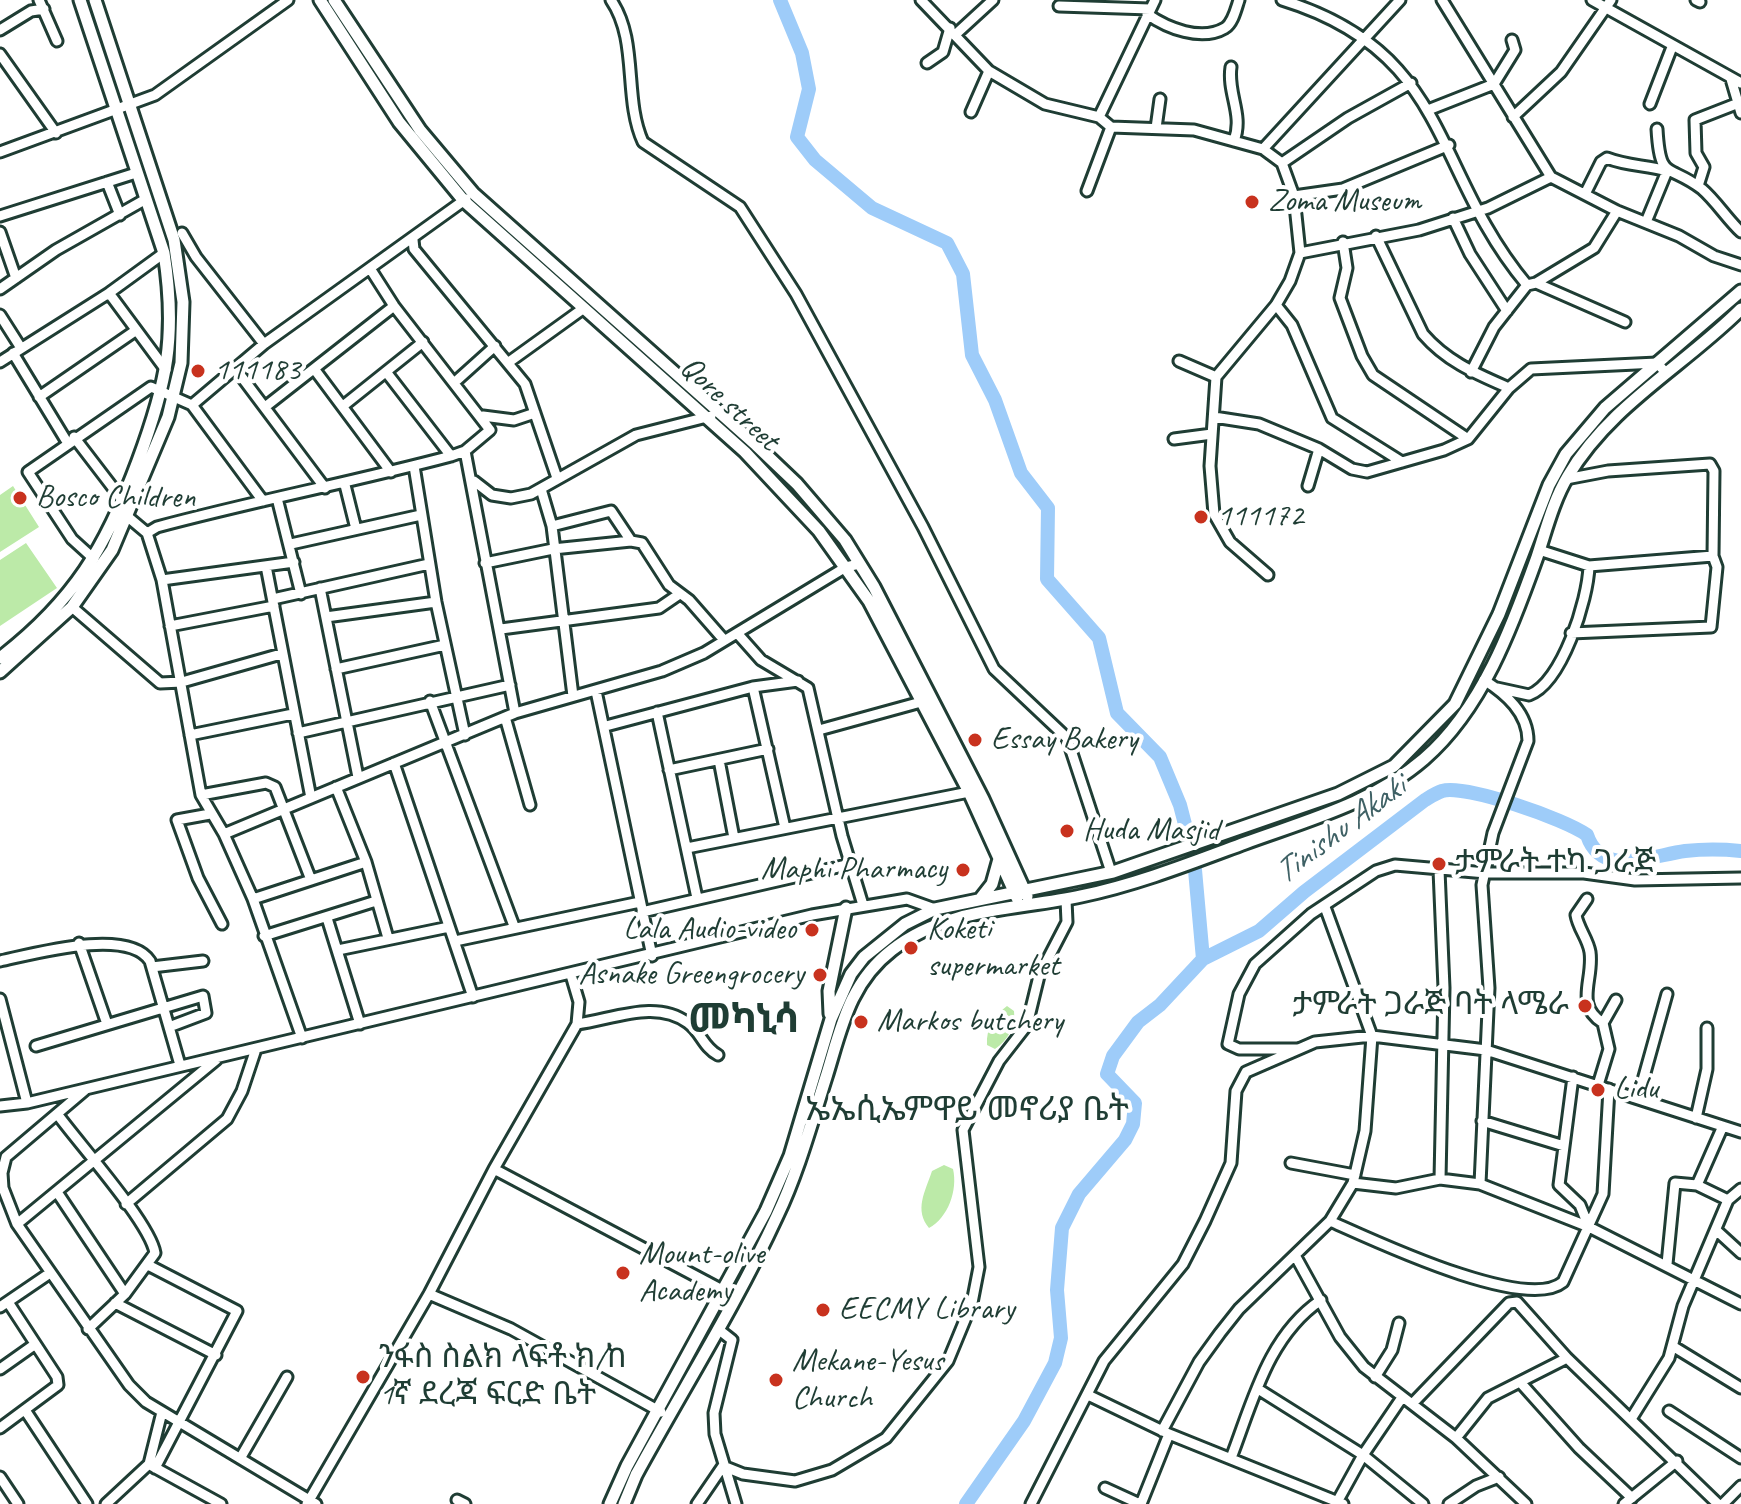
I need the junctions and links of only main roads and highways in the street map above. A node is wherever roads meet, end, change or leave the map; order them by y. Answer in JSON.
{"nodes":[{"id":1,"x":80,"y":0,"type":"edge"},
{"id":2,"x":95,"y":0,"type":"edge"},
{"id":3,"x":320,"y":0,"type":"edge"},
{"id":4,"x":334,"y":0,"type":"edge"},
{"id":5,"x":468,"y":197,"type":"junction"},
{"id":6,"x":1741,"y":291,"type":"edge"},
{"id":7,"x":1741,"y":309,"type":"edge"},
{"id":8,"x":0,"y":658,"type":"edge"},
{"id":9,"x":0,"y":672,"type":"edge"},
{"id":10,"x":998,"y":855,"type":"junction"},
{"id":11,"x":1012,"y":865,"type":"junction"},
{"id":12,"x":1045,"y":888,"type":"junction"},
{"id":13,"x":1020,"y":892,"type":"junction"},
{"id":14,"x":981,"y":898,"type":"junction"},
{"id":15,"x":1026,"y":906,"type":"junction"},
{"id":16,"x":846,"y":908,"type":"road end"},
{"id":17,"x":831,"y":1019,"type":"junction"},
{"id":18,"x":663,"y":1413,"type":"junction"},
{"id":19,"x":610,"y":1504,"type":"edge"},
{"id":20,"x":624,"y":1504,"type":"edge"}],
"edges":[{"from":1,"to":8,"type":"main road"},
{"from":2,"to":9,"type":"main road"},
{"from":3,"to":5,"type":"main road","name":"Qore street"},
{"from":4,"to":5,"type":"main road","name":"Qore street"},
{"from":5,"to":10,"type":"main road","name":"Qore street"},
{"from":5,"to":11,"type":"main road","name":"Qore street"},
{"from":6,"to":12,"type":"main road"},
{"from":7,"to":15,"type":"main road"},
{"from":10,"to":13,"type":"main road","name":"Qore street"},
{"from":10,"to":14,"type":"main road"},
{"from":11,"to":12,"type":"main road"},
{"from":11,"to":13,"type":"main road","name":"Qore street"},
{"from":12,"to":13,"type":"main road"},
{"from":13,"to":14,"type":"main road"},
{"from":13,"to":15,"type":"main road","name":"Qore street"},
{"from":14,"to":17,"type":"main road"},
{"from":15,"to":18,"type":"main road"},
{"from":16,"to":17,"type":"main road"},
{"from":17,"to":18,"type":"main road"},
{"from":18,"to":19,"type":"main road"},
{"from":18,"to":20,"type":"main road"}]}
